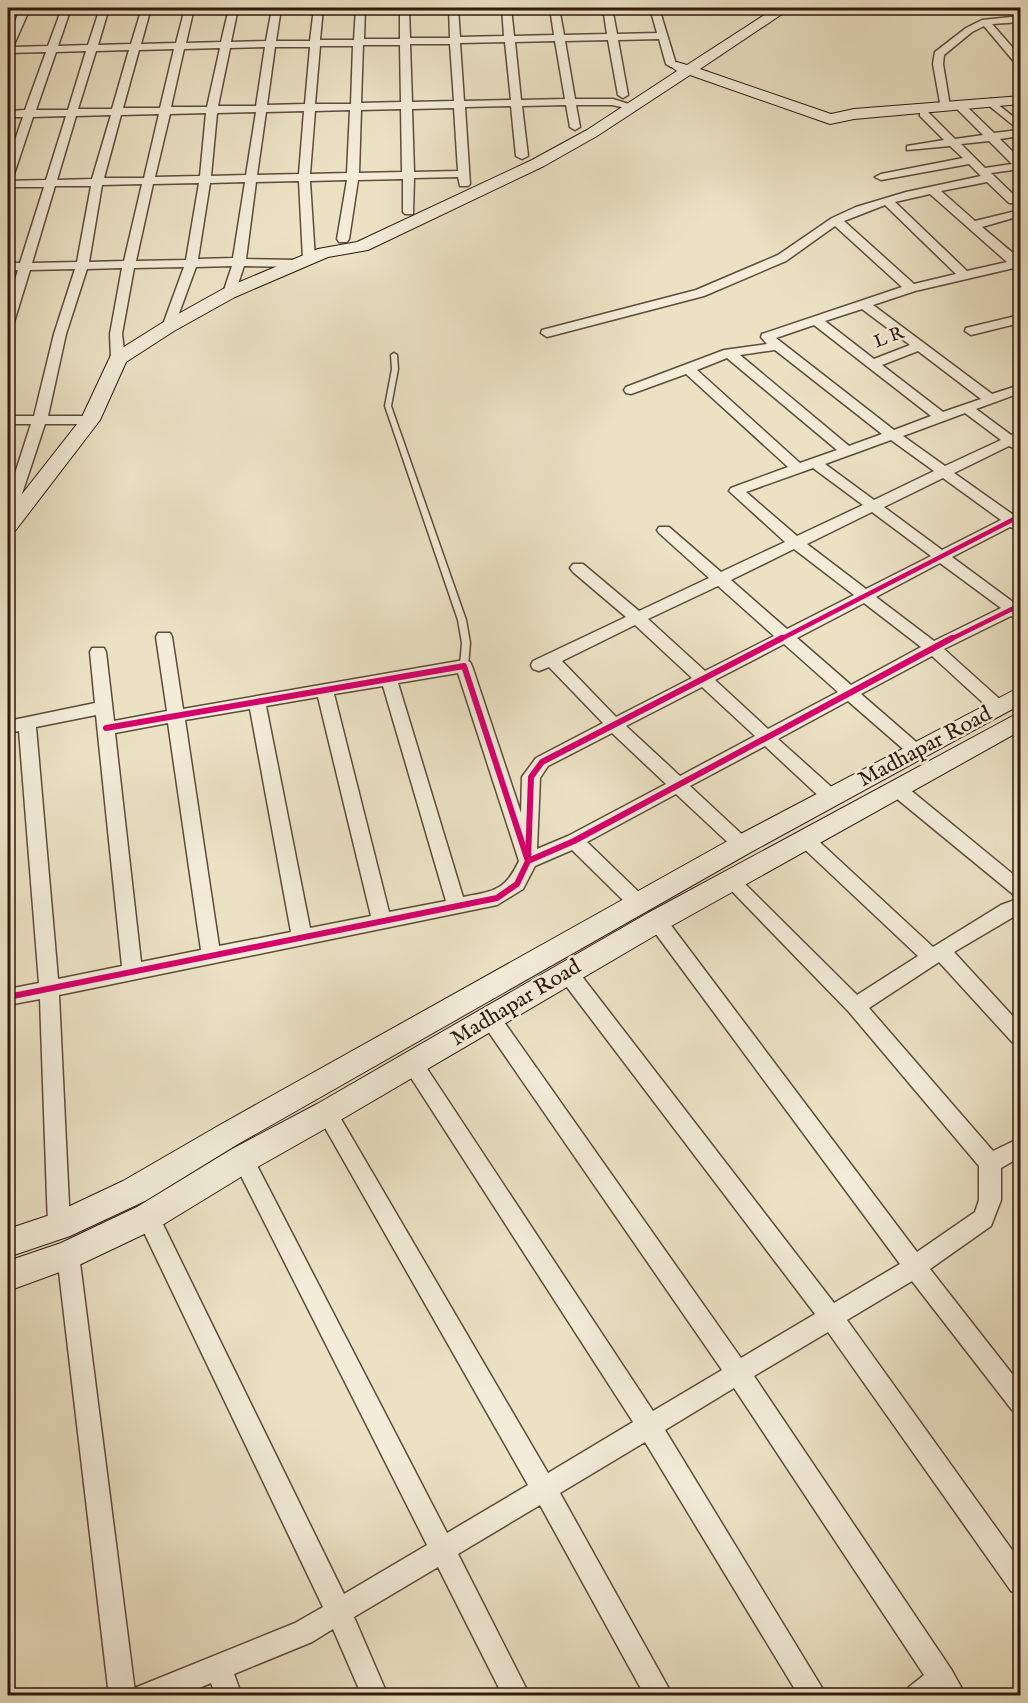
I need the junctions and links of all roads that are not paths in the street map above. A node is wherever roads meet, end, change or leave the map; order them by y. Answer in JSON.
{"nodes":[{"id":1,"x":25,"y":8,"type":"edge"},
{"id":2,"x":66,"y":8,"type":"edge"},
{"id":3,"x":104,"y":8,"type":"edge"},
{"id":4,"x":146,"y":8,"type":"edge"},
{"id":5,"x":189,"y":8,"type":"edge"},
{"id":6,"x":232,"y":8,"type":"edge"},
{"id":7,"x":276,"y":8,"type":"edge"},
{"id":8,"x":318,"y":8,"type":"edge"},
{"id":9,"x":360,"y":8,"type":"edge"},
{"id":10,"x":404,"y":8,"type":"edge"},
{"id":11,"x":453,"y":8,"type":"edge"},
{"id":12,"x":506,"y":8,"type":"edge"},
{"id":13,"x":554,"y":8,"type":"edge"},
{"id":14,"x":607,"y":8,"type":"edge"},
{"id":15,"x":655,"y":8,"type":"edge"},
{"id":16,"x":784,"y":8,"type":"edge"},
{"id":17,"x":1020,"y":19,"type":"edge"},
{"id":18,"x":985,"y":22,"type":"junction"},
{"id":19,"x":662,"y":36,"type":"junction"},
{"id":20,"x":612,"y":38,"type":"junction"},
{"id":21,"x":560,"y":39,"type":"junction"},
{"id":22,"x":508,"y":40,"type":"junction"},
{"id":23,"x":453,"y":41,"type":"junction"},
{"id":24,"x":403,"y":42,"type":"junction"},
{"id":25,"x":357,"y":43,"type":"junction"},
{"id":26,"x":313,"y":44,"type":"junction"},
{"id":27,"x":269,"y":45,"type":"junction"},
{"id":28,"x":225,"y":46,"type":"junction"},
{"id":29,"x":180,"y":47,"type":"junction"},
{"id":30,"x":90,"y":48,"type":"junction"},
{"id":31,"x":136,"y":48,"type":"junction"},
{"id":32,"x":8,"y":49,"type":"edge"},
{"id":33,"x":50,"y":49,"type":"junction"},
{"id":34,"x":690,"y":51,"type":"dead end"},
{"id":35,"x":1020,"y":62,"type":"edge"},
{"id":36,"x":666,"y":67,"type":"junction"},
{"id":37,"x":688,"y":70,"type":"junction"},
{"id":38,"x":625,"y":98,"type":"junction"},
{"id":39,"x":1020,"y":100,"type":"edge"},
{"id":40,"x":570,"y":102,"type":"junction"},
{"id":41,"x":991,"y":102,"type":"junction"},
{"id":42,"x":517,"y":104,"type":"junction"},
{"id":43,"x":459,"y":105,"type":"junction"},
{"id":44,"x":406,"y":106,"type":"junction"},
{"id":45,"x":357,"y":107,"type":"junction"},
{"id":46,"x":310,"y":108,"type":"junction"},
{"id":47,"x":940,"y":108,"type":"junction"},
{"id":48,"x":261,"y":109,"type":"junction"},
{"id":49,"x":212,"y":110,"type":"junction"},
{"id":50,"x":165,"y":111,"type":"junction"},
{"id":51,"x":117,"y":112,"type":"junction"},
{"id":52,"x":27,"y":113,"type":"junction"},
{"id":53,"x":73,"y":113,"type":"junction"},
{"id":54,"x":8,"y":114,"type":"edge"},
{"id":55,"x":575,"y":127,"type":"junction"},
{"id":56,"x":1020,"y":127,"type":"edge"},
{"id":57,"x":1020,"y":133,"type":"edge"},
{"id":58,"x":992,"y":137,"type":"junction"},
{"id":59,"x":954,"y":143,"type":"junction"},
{"id":60,"x":911,"y":148,"type":"dead end"},
{"id":61,"x":522,"y":156,"type":"junction"},
{"id":62,"x":973,"y":160,"type":"junction"},
{"id":63,"x":1020,"y":166,"type":"edge"},
{"id":64,"x":8,"y":174,"type":"edge"},
{"id":65,"x":408,"y":175,"type":"junction"},
{"id":66,"x":987,"y":175,"type":"junction"},
{"id":67,"x":353,"y":176,"type":"junction"},
{"id":68,"x":304,"y":177,"type":"junction"},
{"id":69,"x":881,"y":177,"type":"dead end"},
{"id":70,"x":251,"y":178,"type":"junction"},
{"id":71,"x":464,"y":179,"type":"junction"},
{"id":72,"x":205,"y":180,"type":"junction"},
{"id":73,"x":150,"y":181,"type":"junction"},
{"id":74,"x":97,"y":182,"type":"junction"},
{"id":75,"x":50,"y":183,"type":"junction"},
{"id":76,"x":8,"y":184,"type":"edge"},
{"id":77,"x":933,"y":190,"type":"junction"},
{"id":78,"x":886,"y":200,"type":"junction"},
{"id":79,"x":1020,"y":200,"type":"edge"},
{"id":80,"x":408,"y":212,"type":"junction"},
{"id":81,"x":1020,"y":213,"type":"edge"},
{"id":82,"x":836,"y":220,"type":"junction"},
{"id":83,"x":972,"y":226,"type":"junction"},
{"id":84,"x":343,"y":238,"type":"junction"},
{"id":85,"x":310,"y":259,"type":"junction"},
{"id":86,"x":239,"y":262,"type":"junction"},
{"id":87,"x":191,"y":263,"type":"junction"},
{"id":88,"x":129,"y":264,"type":"junction"},
{"id":89,"x":1019,"y":264,"type":"edge"},
{"id":90,"x":81,"y":266,"type":"junction"},
{"id":91,"x":8,"y":267,"type":"edge"},
{"id":92,"x":24,"y":267,"type":"junction"},
{"id":93,"x":964,"y":275,"type":"junction"},
{"id":94,"x":911,"y":288,"type":"junction"},
{"id":95,"x":229,"y":293,"type":"junction"},
{"id":96,"x":863,"y":304,"type":"junction"},
{"id":97,"x":1020,"y":319,"type":"edge"},
{"id":98,"x":815,"y":320,"type":"junction"},
{"id":99,"x":8,"y":322,"type":"edge"},
{"id":100,"x":168,"y":327,"type":"junction"},
{"id":101,"x":971,"y":331,"type":"dead end"},
{"id":102,"x":547,"y":333,"type":"dead end"},
{"id":103,"x":778,"y":346,"type":"junction"},
{"id":104,"x":919,"y":346,"type":"junction"},
{"id":105,"x":729,"y":353,"type":"junction"},
{"id":106,"x":394,"y":355,"type":"dead end"},
{"id":107,"x":118,"y":359,"type":"junction"},
{"id":108,"x":872,"y":364,"type":"junction"},
{"id":109,"x":688,"y":369,"type":"junction"},
{"id":110,"x":1020,"y":389,"type":"edge"},
{"id":111,"x":631,"y":390,"type":"dead end"},
{"id":112,"x":991,"y":400,"type":"junction"},
{"id":113,"x":966,"y":408,"type":"junction"},
{"id":114,"x":941,"y":417,"type":"junction"},
{"id":115,"x":40,"y":419,"type":"junction"},
{"id":116,"x":8,"y":420,"type":"edge"},
{"id":117,"x":90,"y":420,"type":"junction"},
{"id":118,"x":891,"y":434,"type":"junction"},
{"id":119,"x":1017,"y":442,"type":"edge"},
{"id":120,"x":846,"y":450,"type":"junction"},
{"id":121,"x":814,"y":462,"type":"junction"},
{"id":122,"x":797,"y":468,"type":"junction"},
{"id":123,"x":945,"y":472,"type":"junction"},
{"id":124,"x":873,"y":506,"type":"junction"},
{"id":125,"x":8,"y":515,"type":"edge"},
{"id":126,"x":1017,"y":521,"type":"edge"},
{"id":127,"x":8,"y":526,"type":"edge"},
{"id":128,"x":664,"y":530,"type":"dead end"},
{"id":129,"x":796,"y":543,"type":"junction"},
{"id":130,"x":940,"y":556,"type":"junction"},
{"id":131,"x":578,"y":568,"type":"dead end"},
{"id":132,"x":720,"y":579,"type":"junction"},
{"id":133,"x":865,"y":595,"type":"junction"},
{"id":134,"x":1018,"y":610,"type":"edge"},
{"id":135,"x":637,"y":618,"type":"junction"},
{"id":136,"x":785,"y":636,"type":"junction"},
{"id":137,"x":164,"y":637,"type":"dead end"},
{"id":138,"x":933,"y":648,"type":"junction"},
{"id":139,"x":98,"y":652,"type":"dead end"},
{"id":140,"x":464,"y":666,"type":"junction"},
{"id":141,"x":389,"y":679,"type":"junction"},
{"id":142,"x":703,"y":679,"type":"junction"},
{"id":143,"x":325,"y":690,"type":"junction"},
{"id":144,"x":850,"y":692,"type":"junction"},
{"id":145,"x":257,"y":702,"type":"junction"},
{"id":146,"x":105,"y":707,"type":"junction"},
{"id":147,"x":1013,"y":708,"type":"edge"},
{"id":148,"x":177,"y":716,"type":"junction"},
{"id":149,"x":27,"y":724,"type":"junction"},
{"id":150,"x":614,"y":725,"type":"junction"},
{"id":151,"x":8,"y":727,"type":"edge"},
{"id":152,"x":106,"y":728,"type":"junction"},
{"id":153,"x":765,"y":738,"type":"junction"},
{"id":154,"x":915,"y":751,"type":"junction"},
{"id":155,"x":676,"y":786,"type":"junction"},
{"id":156,"x":897,"y":789,"type":"junction"},
{"id":157,"x":831,"y":797,"type":"junction"},
{"id":158,"x":805,"y":839,"type":"junction"},
{"id":159,"x":574,"y":841,"type":"junction"},
{"id":160,"x":742,"y":844,"type":"junction"},
{"id":161,"x":528,"y":861,"type":"junction"},
{"id":162,"x":730,"y":880,"type":"junction"},
{"id":163,"x":1020,"y":890,"type":"edge"},
{"id":164,"x":457,"y":907,"type":"junction"},
{"id":165,"x":648,"y":912,"type":"junction"},
{"id":166,"x":1016,"y":913,"type":"edge"},
{"id":167,"x":382,"y":922,"type":"junction"},
{"id":168,"x":302,"y":938,"type":"junction"},
{"id":169,"x":936,"y":954,"type":"junction"},
{"id":170,"x":211,"y":956,"type":"junction"},
{"id":171,"x":132,"y":972,"type":"junction"},
{"id":172,"x":567,"y":972,"type":"junction"},
{"id":173,"x":49,"y":988,"type":"junction"},
{"id":174,"x":8,"y":997,"type":"edge"},
{"id":175,"x":856,"y":1006,"type":"junction"},
{"id":176,"x":490,"y":1018,"type":"junction"},
{"id":177,"x":1020,"y":1037,"type":"edge"},
{"id":178,"x":413,"y":1064,"type":"junction"},
{"id":179,"x":327,"y":1113,"type":"junction"},
{"id":180,"x":1020,"y":1147,"type":"edge"},
{"id":181,"x":243,"y":1159,"type":"junction"},
{"id":182,"x":990,"y":1163,"type":"junction"},
{"id":183,"x":148,"y":1217,"type":"junction"},
{"id":184,"x":59,"y":1226,"type":"junction"},
{"id":185,"x":8,"y":1243,"type":"edge"},
{"id":186,"x":68,"y":1255,"type":"junction"},
{"id":187,"x":915,"y":1267,"type":"junction"},
{"id":188,"x":8,"y":1276,"type":"edge"},
{"id":189,"x":831,"y":1317,"type":"junction"},
{"id":190,"x":738,"y":1373,"type":"junction"},
{"id":191,"x":1020,"y":1402,"type":"edge"},
{"id":192,"x":649,"y":1426,"type":"junction"},
{"id":193,"x":544,"y":1489,"type":"junction"},
{"id":194,"x":443,"y":1549,"type":"junction"},
{"id":195,"x":1020,"y":1582,"type":"edge"},
{"id":196,"x":339,"y":1612,"type":"junction"},
{"id":197,"x":218,"y":1667,"type":"junction"},
{"id":198,"x":948,"y":1687,"type":"edge"},
{"id":199,"x":122,"y":1695,"type":"edge"},
{"id":200,"x":146,"y":1695,"type":"edge"},
{"id":201,"x":229,"y":1695,"type":"edge"},
{"id":202,"x":375,"y":1695,"type":"edge"},
{"id":203,"x":517,"y":1695,"type":"edge"},
{"id":204,"x":660,"y":1695,"type":"edge"},
{"id":205,"x":814,"y":1695,"type":"edge"},
{"id":206,"x":918,"y":1695,"type":"edge"}],
"edges":[{"from":1,"to":32,"type":"street"},
{"from":2,"to":33,"type":"street"},
{"from":3,"to":30,"type":"street"},
{"from":4,"to":31,"type":"street"},
{"from":5,"to":29,"type":"street"},
{"from":6,"to":28,"type":"street"},
{"from":7,"to":27,"type":"street"},
{"from":8,"to":26,"type":"street"},
{"from":9,"to":25,"type":"street"},
{"from":10,"to":24,"type":"street"},
{"from":11,"to":23,"type":"street"},
{"from":12,"to":22,"type":"street"},
{"from":13,"to":21,"type":"street"},
{"from":14,"to":20,"type":"street"},
{"from":15,"to":19,"type":"street"},
{"from":16,"to":37,"type":"street"},
{"from":17,"to":18,"type":"street"},
{"from":18,"to":35,"type":"street"},
{"from":18,"to":47,"type":"street"},
{"from":19,"to":20,"type":"street"},
{"from":19,"to":36,"type":"street"},
{"from":20,"to":21,"type":"street"},
{"from":20,"to":38,"type":"street"},
{"from":21,"to":22,"type":"street"},
{"from":21,"to":40,"type":"street"},
{"from":22,"to":23,"type":"street"},
{"from":22,"to":42,"type":"street"},
{"from":23,"to":24,"type":"street"},
{"from":23,"to":43,"type":"street"},
{"from":24,"to":25,"type":"street"},
{"from":24,"to":44,"type":"street"},
{"from":25,"to":26,"type":"street"},
{"from":25,"to":45,"type":"street"},
{"from":26,"to":27,"type":"street"},
{"from":26,"to":46,"type":"street"},
{"from":27,"to":28,"type":"street"},
{"from":27,"to":48,"type":"street"},
{"from":28,"to":29,"type":"street"},
{"from":28,"to":49,"type":"street"},
{"from":29,"to":31,"type":"street"},
{"from":29,"to":50,"type":"street"},
{"from":30,"to":31,"type":"street"},
{"from":30,"to":33,"type":"street"},
{"from":30,"to":53,"type":"street"},
{"from":31,"to":51,"type":"street"},
{"from":32,"to":33,"type":"street"},
{"from":33,"to":52,"type":"street"},
{"from":34,"to":36,"type":"street"},
{"from":36,"to":37,"type":"street"},
{"from":37,"to":38,"type":"street"},
{"from":37,"to":47,"type":"street"},
{"from":38,"to":40,"type":"street"},
{"from":38,"to":55,"type":"street"},
{"from":38,"to":85,"type":"street"},
{"from":39,"to":41,"type":"street"},
{"from":40,"to":42,"type":"street"},
{"from":40,"to":55,"type":"street"},
{"from":41,"to":47,"type":"street"},
{"from":41,"to":56,"type":"street"},
{"from":42,"to":43,"type":"street"},
{"from":42,"to":61,"type":"street"},
{"from":43,"to":44,"type":"street"},
{"from":43,"to":71,"type":"street"},
{"from":44,"to":45,"type":"street"},
{"from":44,"to":65,"type":"street"},
{"from":45,"to":46,"type":"street"},
{"from":45,"to":67,"type":"street"},
{"from":46,"to":48,"type":"street"},
{"from":46,"to":68,"type":"street"},
{"from":47,"to":58,"type":"street"},
{"from":47,"to":59,"type":"street"},
{"from":48,"to":49,"type":"street"},
{"from":48,"to":70,"type":"street"},
{"from":49,"to":50,"type":"street"},
{"from":49,"to":72,"type":"street"},
{"from":50,"to":51,"type":"street"},
{"from":50,"to":73,"type":"street"},
{"from":51,"to":53,"type":"street"},
{"from":51,"to":74,"type":"street"},
{"from":52,"to":53,"type":"street"},
{"from":52,"to":54,"type":"street"},
{"from":52,"to":64,"type":"street"},
{"from":53,"to":75,"type":"street"},
{"from":55,"to":61,"type":"street"},
{"from":57,"to":58,"type":"street"},
{"from":58,"to":59,"type":"street"},
{"from":58,"to":63,"type":"street"},
{"from":59,"to":60,"type":"street"},
{"from":59,"to":62,"type":"street"},
{"from":61,"to":71,"type":"street"},
{"from":62,"to":66,"type":"street"},
{"from":62,"to":69,"type":"street"},
{"from":63,"to":66,"type":"street"},
{"from":65,"to":67,"type":"street"},
{"from":65,"to":71,"type":"street"},
{"from":65,"to":80,"type":"street"},
{"from":66,"to":77,"type":"street"},
{"from":66,"to":79,"type":"street"},
{"from":67,"to":68,"type":"street"},
{"from":67,"to":84,"type":"street"},
{"from":68,"to":70,"type":"street"},
{"from":68,"to":85,"type":"street"},
{"from":70,"to":72,"type":"street"},
{"from":70,"to":86,"type":"street"},
{"from":71,"to":80,"type":"street"},
{"from":72,"to":73,"type":"street"},
{"from":72,"to":87,"type":"street"},
{"from":73,"to":74,"type":"street"},
{"from":73,"to":88,"type":"street"},
{"from":74,"to":75,"type":"street"},
{"from":74,"to":90,"type":"street"},
{"from":75,"to":76,"type":"street"},
{"from":75,"to":92,"type":"street"},
{"from":77,"to":78,"type":"street"},
{"from":77,"to":83,"type":"street"},
{"from":78,"to":82,"type":"street"},
{"from":78,"to":93,"type":"street"},
{"from":80,"to":84,"type":"street"},
{"from":81,"to":83,"type":"street"},
{"from":82,"to":94,"type":"street"},
{"from":82,"to":102,"type":"street"},
{"from":83,"to":89,"type":"street"},
{"from":84,"to":85,"type":"street"},
{"from":85,"to":86,"type":"street"},
{"from":85,"to":95,"type":"street"},
{"from":86,"to":87,"type":"street"},
{"from":86,"to":95,"type":"street"},
{"from":87,"to":88,"type":"street"},
{"from":87,"to":100,"type":"street"},
{"from":88,"to":90,"type":"street"},
{"from":88,"to":107,"type":"street"},
{"from":89,"to":93,"type":"street"},
{"from":90,"to":92,"type":"street"},
{"from":90,"to":115,"type":"street"},
{"from":91,"to":92,"type":"street"},
{"from":92,"to":99,"type":"street"},
{"from":93,"to":94,"type":"street"},
{"from":94,"to":96,"type":"street"},
{"from":95,"to":100,"type":"street"},
{"from":96,"to":98,"type":"street"},
{"from":96,"to":104,"type":"street"},
{"from":97,"to":101,"type":"street"},
{"from":98,"to":103,"type":"street"},
{"from":98,"to":108,"type":"street"},
{"from":100,"to":107,"type":"street"},
{"from":103,"to":105,"type":"street"},
{"from":103,"to":118,"type":"street"},
{"from":104,"to":108,"type":"street","name":"L R"},
{"from":104,"to":112,"type":"street"},
{"from":105,"to":109,"type":"street"},
{"from":105,"to":120,"type":"street"},
{"from":106,"to":140,"type":"lane"},
{"from":107,"to":117,"type":"street"},
{"from":108,"to":114,"type":"street"},
{"from":109,"to":111,"type":"street"},
{"from":109,"to":122,"type":"street"},
{"from":110,"to":112,"type":"street"},
{"from":112,"to":113,"type":"street"},
{"from":113,"to":114,"type":"street"},
{"from":113,"to":119,"type":"street"},
{"from":114,"to":118,"type":"street"},
{"from":115,"to":116,"type":"street"},
{"from":115,"to":117,"type":"street"},
{"from":115,"to":125,"type":"street"},
{"from":117,"to":127,"type":"street"},
{"from":118,"to":120,"type":"street"},
{"from":118,"to":123,"type":"street"},
{"from":119,"to":123,"type":"street"},
{"from":120,"to":121,"type":"street"},
{"from":121,"to":122,"type":"street"},
{"from":121,"to":124,"type":"street"},
{"from":122,"to":129,"type":"street"},
{"from":123,"to":124,"type":"street"},
{"from":123,"to":126,"type":"street"},
{"from":124,"to":129,"type":"street"},
{"from":124,"to":130,"type":"street"},
{"from":126,"to":130,"type":"street"},
{"from":128,"to":132,"type":"street"},
{"from":129,"to":132,"type":"street"},
{"from":129,"to":133,"type":"street"},
{"from":130,"to":133,"type":"street"},
{"from":130,"to":134,"type":"street"},
{"from":131,"to":135,"type":"street"},
{"from":132,"to":135,"type":"street"},
{"from":132,"to":136,"type":"street"},
{"from":133,"to":136,"type":"street"},
{"from":133,"to":138,"type":"street"},
{"from":134,"to":138,"type":"street"},
{"from":135,"to":142,"type":"street"},
{"from":135,"to":150,"type":"street"},
{"from":136,"to":142,"type":"street"},
{"from":136,"to":144,"type":"street"},
{"from":137,"to":148,"type":"street"},
{"from":138,"to":144,"type":"street"},
{"from":138,"to":147,"type":"street"},
{"from":139,"to":146,"type":"street"},
{"from":140,"to":141,"type":"street"},
{"from":140,"to":161,"type":"street"},
{"from":141,"to":143,"type":"street"},
{"from":141,"to":164,"type":"street"},
{"from":142,"to":150,"type":"street"},
{"from":142,"to":153,"type":"street"},
{"from":143,"to":145,"type":"street"},
{"from":143,"to":167,"type":"street"},
{"from":144,"to":153,"type":"street"},
{"from":144,"to":154,"type":"street"},
{"from":145,"to":148,"type":"street"},
{"from":145,"to":168,"type":"street"},
{"from":146,"to":149,"type":"street"},
{"from":146,"to":152,"type":"street"},
{"from":147,"to":154,"type":"street","name":"Madhapar Road"},
{"from":147,"to":156,"type":"street","name":"Madhapar Road"},
{"from":148,"to":152,"type":"street"},
{"from":148,"to":170,"type":"street"},
{"from":149,"to":151,"type":"street"},
{"from":149,"to":173,"type":"street"},
{"from":150,"to":155,"type":"street"},
{"from":150,"to":161,"type":"street"},
{"from":152,"to":171,"type":"street"},
{"from":153,"to":155,"type":"street"},
{"from":153,"to":157,"type":"street"},
{"from":154,"to":157,"type":"street","name":"Madhapar Road"},
{"from":155,"to":159,"type":"street"},
{"from":155,"to":160,"type":"street"},
{"from":156,"to":158,"type":"street","name":"Madhapar Road"},
{"from":156,"to":163,"type":"street"},
{"from":157,"to":160,"type":"street","name":"Madhapar Road"},
{"from":158,"to":162,"type":"street","name":"Madhapar Road"},
{"from":158,"to":169,"type":"street"},
{"from":159,"to":161,"type":"street"},
{"from":159,"to":165,"type":"street"},
{"from":160,"to":165,"type":"street","name":"Madhapar Road"},
{"from":161,"to":164,"type":"street"},
{"from":162,"to":165,"type":"street","name":"Madhapar Road"},
{"from":162,"to":175,"type":"street"},
{"from":164,"to":167,"type":"street"},
{"from":165,"to":172,"type":"street","name":"Madhapar Road"},
{"from":165,"to":184,"type":"street","name":"Madhapar Road"},
{"from":165,"to":187,"type":"street"},
{"from":166,"to":169,"type":"street"},
{"from":167,"to":168,"type":"street"},
{"from":168,"to":170,"type":"street"},
{"from":169,"to":175,"type":"street"},
{"from":169,"to":177,"type":"street"},
{"from":170,"to":171,"type":"street"},
{"from":171,"to":173,"type":"street"},
{"from":172,"to":176,"type":"street","name":"Madhapar Road"},
{"from":172,"to":189,"type":"street"},
{"from":173,"to":174,"type":"street"},
{"from":173,"to":184,"type":"street"},
{"from":175,"to":182,"type":"street"},
{"from":176,"to":178,"type":"street","name":"Madhapar Road"},
{"from":176,"to":190,"type":"street"},
{"from":178,"to":179,"type":"street","name":"Madhapar Road"},
{"from":178,"to":192,"type":"street"},
{"from":179,"to":181,"type":"street","name":"Madhapar Road"},
{"from":179,"to":193,"type":"street"},
{"from":180,"to":182,"type":"street"},
{"from":181,"to":183,"type":"street","name":"Madhapar Road"},
{"from":181,"to":194,"type":"street"},
{"from":182,"to":187,"type":"street"},
{"from":183,"to":186,"type":"street","name":"Madhapar Road"},
{"from":183,"to":196,"type":"street"},
{"from":184,"to":185,"type":"street","name":"Madhapar Road"},
{"from":186,"to":188,"type":"street","name":"Madhapar Road"},
{"from":186,"to":199,"type":"street"},
{"from":187,"to":189,"type":"street"},
{"from":187,"to":191,"type":"street"},
{"from":189,"to":190,"type":"street"},
{"from":189,"to":195,"type":"street"},
{"from":190,"to":192,"type":"street"},
{"from":190,"to":198,"type":"street"},
{"from":192,"to":193,"type":"street"},
{"from":192,"to":205,"type":"street"},
{"from":193,"to":194,"type":"street"},
{"from":193,"to":204,"type":"street"},
{"from":194,"to":196,"type":"street"},
{"from":194,"to":203,"type":"street"},
{"from":196,"to":197,"type":"street"},
{"from":196,"to":202,"type":"street"},
{"from":197,"to":200,"type":"street"},
{"from":197,"to":201,"type":"street"},
{"from":198,"to":206,"type":"street"}]}
